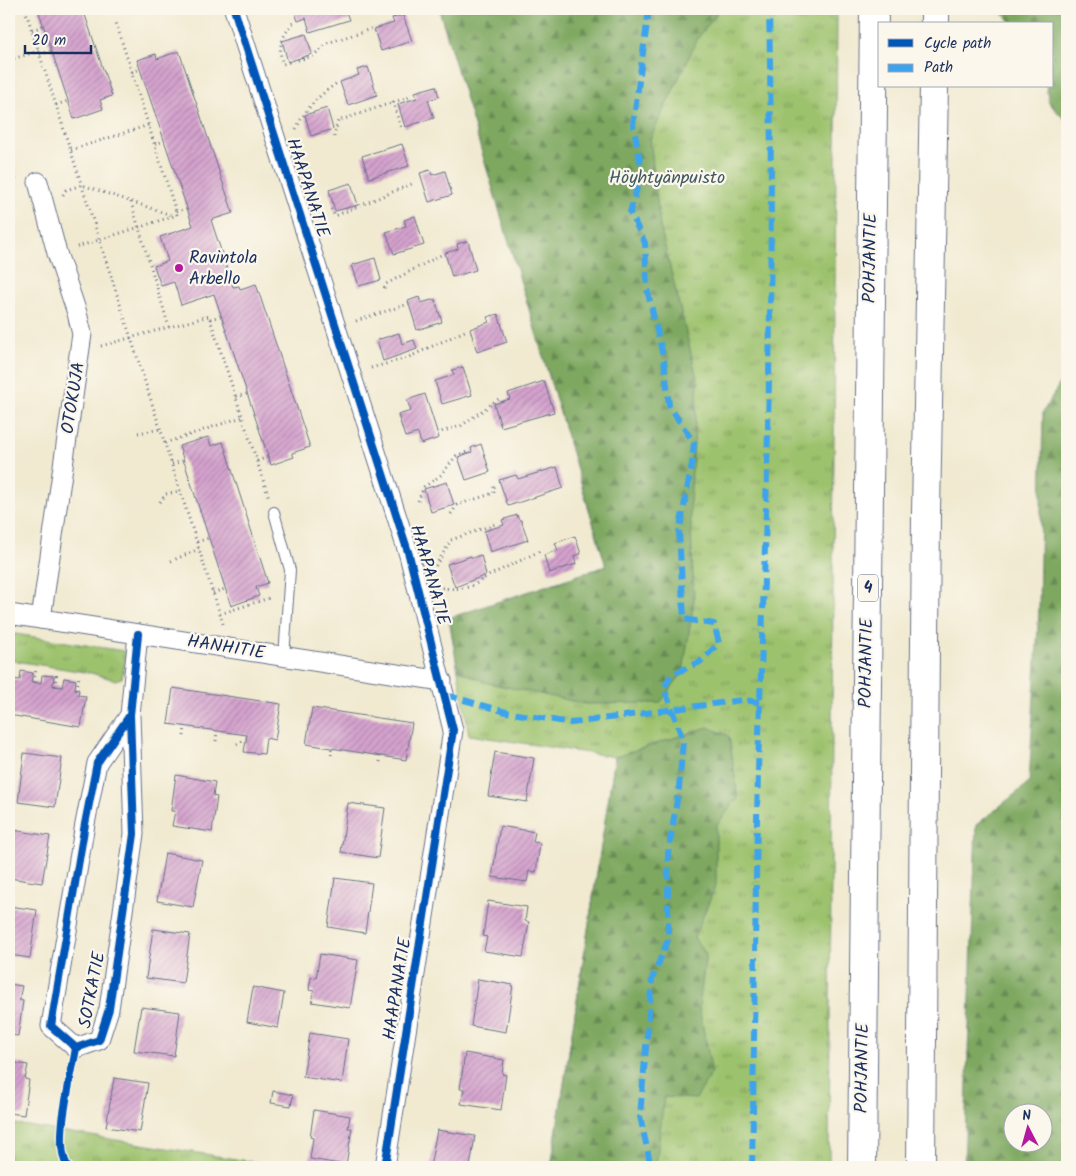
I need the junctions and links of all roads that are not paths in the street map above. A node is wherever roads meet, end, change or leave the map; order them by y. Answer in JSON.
{"nodes":[{"id":1,"x":234,"y":9,"type":"edge"},
{"id":2,"x":874,"y":9,"type":"edge"},
{"id":3,"x":935,"y":9,"type":"edge"},
{"id":4,"x":935,"y":22,"type":"edge"},
{"id":5,"x":934,"y":88,"type":"edge"},
{"id":6,"x":38,"y":182,"type":"dead end"},
{"id":7,"x":274,"y":512,"type":"road end"},
{"id":8,"x":9,"y":614,"type":"edge"},
{"id":9,"x":41,"y":619,"type":"junction"},
{"id":10,"x":138,"y":634,"type":"junction"},
{"id":11,"x":284,"y":657,"type":"junction"},
{"id":12,"x":442,"y":682,"type":"junction"},
{"id":13,"x":130,"y":715,"type":"junction"},
{"id":14,"x":385,"y":1167,"type":"edge"},
{"id":15,"x":862,"y":1167,"type":"edge"},
{"id":16,"x":921,"y":1167,"type":"edge"}],
"edges":[{"from":1,"to":12,"type":"street","name":"HAAPANATIE"},
{"from":2,"to":15,"type":"highway","name":"POHJANTIE","number":"4"},
{"from":3,"to":4,"type":"highway"},
{"from":5,"to":16,"type":"highway"},
{"from":6,"to":9,"type":"street","name":"OTOKUJA"},
{"from":7,"to":11,"type":"lane"},
{"from":8,"to":9,"type":"street","name":"HANHITIE"},
{"from":9,"to":10,"type":"street","name":"HANHITIE"},
{"from":10,"to":11,"type":"street","name":"HANHITIE"},
{"from":10,"to":13,"type":"street","name":"SOTKATIE"},
{"from":11,"to":12,"type":"street","name":"HANHITIE"},
{"from":12,"to":14,"type":"street","name":"HAAPANATIE"},
{"from":13,"to":13,"type":"street","name":"SOTKATIE"}]}
